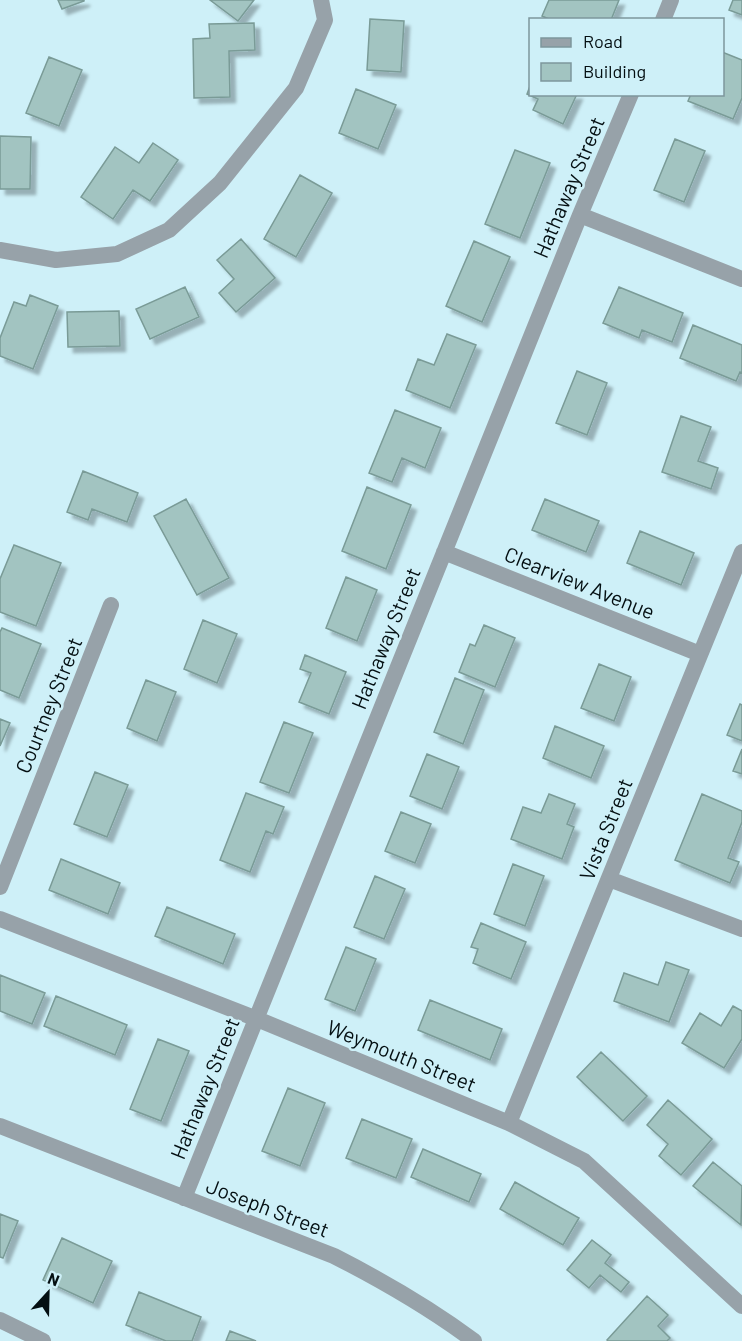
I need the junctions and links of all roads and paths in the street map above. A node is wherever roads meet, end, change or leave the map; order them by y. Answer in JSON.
{"nodes":[{"id":1,"x":321,"y":0,"type":"edge"},
{"id":2,"x":671,"y":0,"type":"edge"},
{"id":3,"x":664,"y":18,"type":"edge"},
{"id":4,"x":630,"y":96,"type":"edge"},
{"id":5,"x":580,"y":215,"type":"junction"},
{"id":6,"x":0,"y":250,"type":"edge"},
{"id":7,"x":742,"y":279,"type":"edge"},
{"id":8,"x":444,"y":552,"type":"junction"},
{"id":9,"x":742,"y":552,"type":"edge"},
{"id":10,"x":111,"y":605,"type":"dead end"},
{"id":11,"x":700,"y":654,"type":"junction"},
{"id":12,"x":609,"y":879,"type":"junction"},
{"id":13,"x":0,"y":888,"type":"edge"},
{"id":14,"x":0,"y":919,"type":"edge"},
{"id":15,"x":742,"y":929,"type":"edge"},
{"id":16,"x":257,"y":1019,"type":"junction"},
{"id":17,"x":509,"y":1123,"type":"junction"},
{"id":18,"x":0,"y":1126,"type":"edge"},
{"id":19,"x":184,"y":1198,"type":"junction"},
{"id":20,"x":742,"y":1306,"type":"edge"},
{"id":21,"x":0,"y":1320,"type":"edge"},
{"id":22,"x":43,"y":1341,"type":"edge"},
{"id":23,"x":474,"y":1341,"type":"edge"}],
"edges":[{"from":1,"to":6,"type":"street"},
{"from":2,"to":3,"type":"street"},
{"from":4,"to":5,"type":"street","name":"Hathaway Street"},
{"from":5,"to":7,"type":"street"},
{"from":5,"to":8,"type":"street","name":"Hathaway Street"},
{"from":8,"to":11,"type":"street","name":"Clearview Avenue"},
{"from":8,"to":16,"type":"street","name":"Hathaway Street"},
{"from":9,"to":11,"type":"street","name":"Vista Street"},
{"from":10,"to":13,"type":"street","name":"Courtney Street"},
{"from":11,"to":12,"type":"street","name":"Vista Street"},
{"from":12,"to":15,"type":"street"},
{"from":12,"to":17,"type":"street","name":"Vista Street"},
{"from":14,"to":16,"type":"street","name":"Weymouth Street"},
{"from":16,"to":17,"type":"street","name":"Weymouth Street"},
{"from":16,"to":19,"type":"street","name":"Hathaway Street"},
{"from":17,"to":20,"type":"street","name":"Weymouth Street"},
{"from":18,"to":19,"type":"street","name":"Joseph Street"},
{"from":19,"to":23,"type":"street","name":"Joseph Street"},
{"from":21,"to":22,"type":"street"}]}
